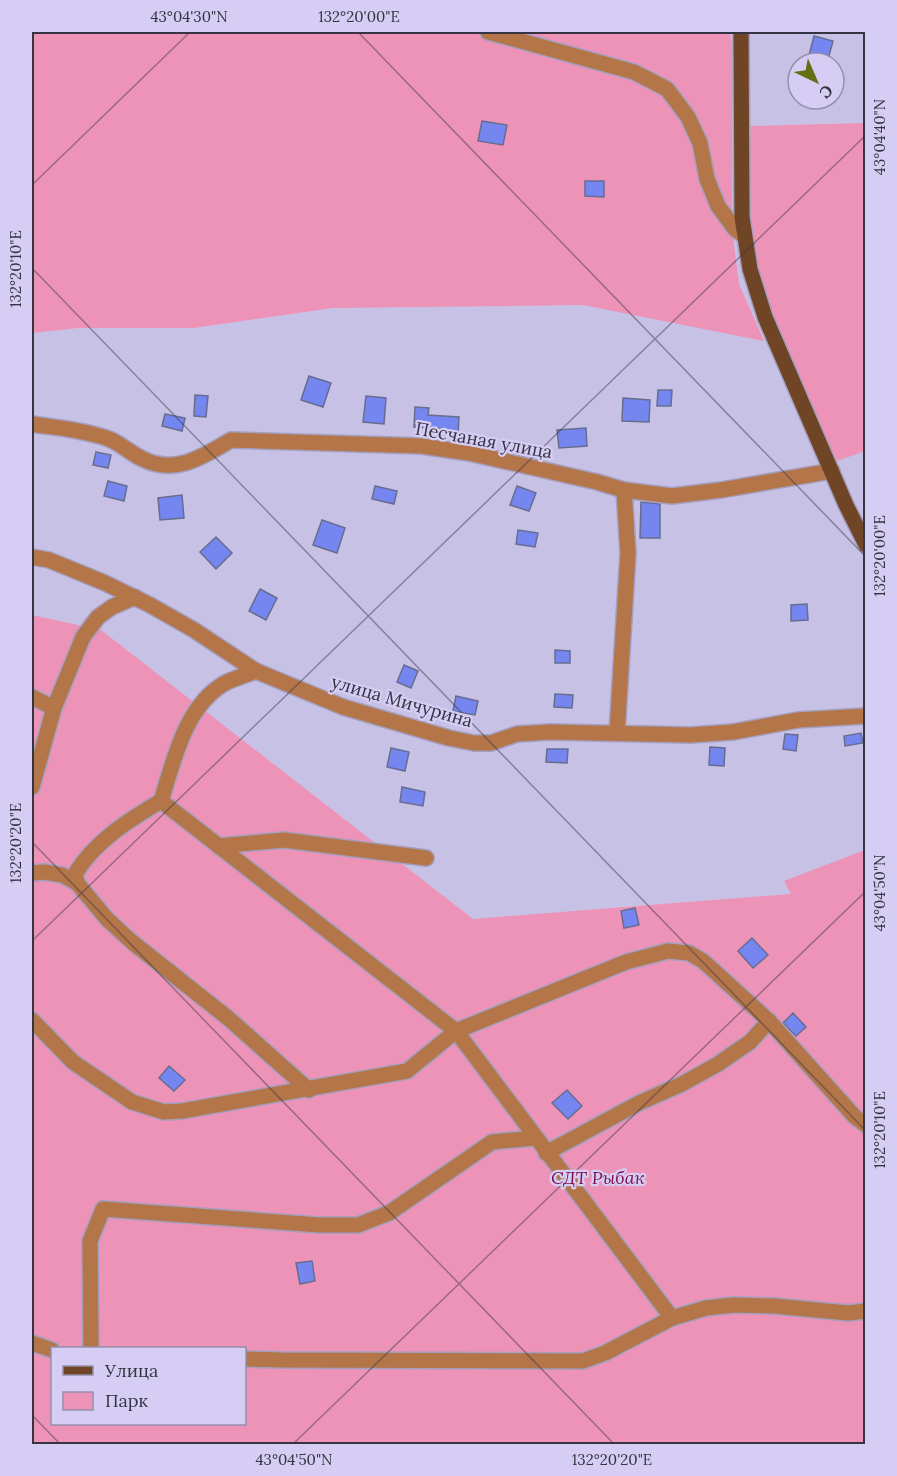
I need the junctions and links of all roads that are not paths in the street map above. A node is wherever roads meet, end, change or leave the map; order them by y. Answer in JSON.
{"nodes":[{"id":1,"x":488,"y":32,"type":"edge"},
{"id":2,"x":741,"y":32,"type":"edge"},
{"id":3,"x":743,"y":235,"type":"junction"},
{"id":4,"x":32,"y":424,"type":"edge"},
{"id":5,"x":832,"y":471,"type":"junction"},
{"id":6,"x":624,"y":490,"type":"junction"},
{"id":7,"x":866,"y":545,"type":"edge"},
{"id":8,"x":32,"y":557,"type":"edge"},
{"id":9,"x":135,"y":597,"type":"junction"},
{"id":10,"x":256,"y":671,"type":"junction"},
{"id":11,"x":32,"y":698,"type":"edge"},
{"id":12,"x":54,"y":708,"type":"junction"},
{"id":13,"x":866,"y":716,"type":"edge"},
{"id":14,"x":617,"y":733,"type":"junction"},
{"id":15,"x":32,"y":787,"type":"edge"},
{"id":16,"x":161,"y":801,"type":"junction"},
{"id":17,"x":218,"y":846,"type":"junction"},
{"id":18,"x":426,"y":858,"type":"dead end"},
{"id":19,"x":32,"y":873,"type":"edge"},
{"id":20,"x":77,"y":883,"type":"junction"},
{"id":21,"x":32,"y":1020,"type":"edge"},
{"id":22,"x":769,"y":1021,"type":"junction"},
{"id":23,"x":456,"y":1031,"type":"junction"},
{"id":24,"x":309,"y":1090,"type":"junction"},
{"id":25,"x":866,"y":1125,"type":"edge"},
{"id":26,"x":535,"y":1138,"type":"junction"},
{"id":27,"x":546,"y":1153,"type":"junction"},
{"id":28,"x":866,"y":1311,"type":"edge"},
{"id":29,"x":672,"y":1318,"type":"junction"},
{"id":30,"x":32,"y":1342,"type":"edge"},
{"id":31,"x":91,"y":1347,"type":"edge"},
{"id":32,"x":51,"y":1350,"type":"edge"},
{"id":33,"x":246,"y":1359,"type":"edge"}],
"edges":[{"from":1,"to":3,"type":"street"},
{"from":2,"to":3,"type":"main road"},
{"from":3,"to":5,"type":"main road"},
{"from":4,"to":6,"type":"street","name":"Песчаная улица"},
{"from":5,"to":6,"type":"street","name":"Песчаная улица"},
{"from":5,"to":7,"type":"main road"},
{"from":6,"to":14,"type":"street"},
{"from":8,"to":9,"type":"street","name":"улица Мичурина"},
{"from":9,"to":10,"type":"street","name":"улица Мичурина"},
{"from":9,"to":12,"type":"street"},
{"from":10,"to":14,"type":"street","name":"улица Мичурина"},
{"from":10,"to":16,"type":"street"},
{"from":11,"to":12,"type":"street"},
{"from":12,"to":15,"type":"street"},
{"from":13,"to":14,"type":"street","name":"улица Мичурина"},
{"from":16,"to":17,"type":"street"},
{"from":16,"to":20,"type":"street"},
{"from":17,"to":18,"type":"street"},
{"from":17,"to":23,"type":"street"},
{"from":19,"to":20,"type":"street"},
{"from":20,"to":24,"type":"street"},
{"from":21,"to":24,"type":"street"},
{"from":22,"to":23,"type":"street"},
{"from":22,"to":25,"type":"street"},
{"from":22,"to":27,"type":"street"},
{"from":23,"to":24,"type":"street"},
{"from":23,"to":26,"type":"street"},
{"from":26,"to":27,"type":"street"},
{"from":26,"to":31,"type":"street"},
{"from":27,"to":29,"type":"street"},
{"from":28,"to":29,"type":"street"},
{"from":29,"to":33,"type":"street"},
{"from":30,"to":32,"type":"street"}]}
